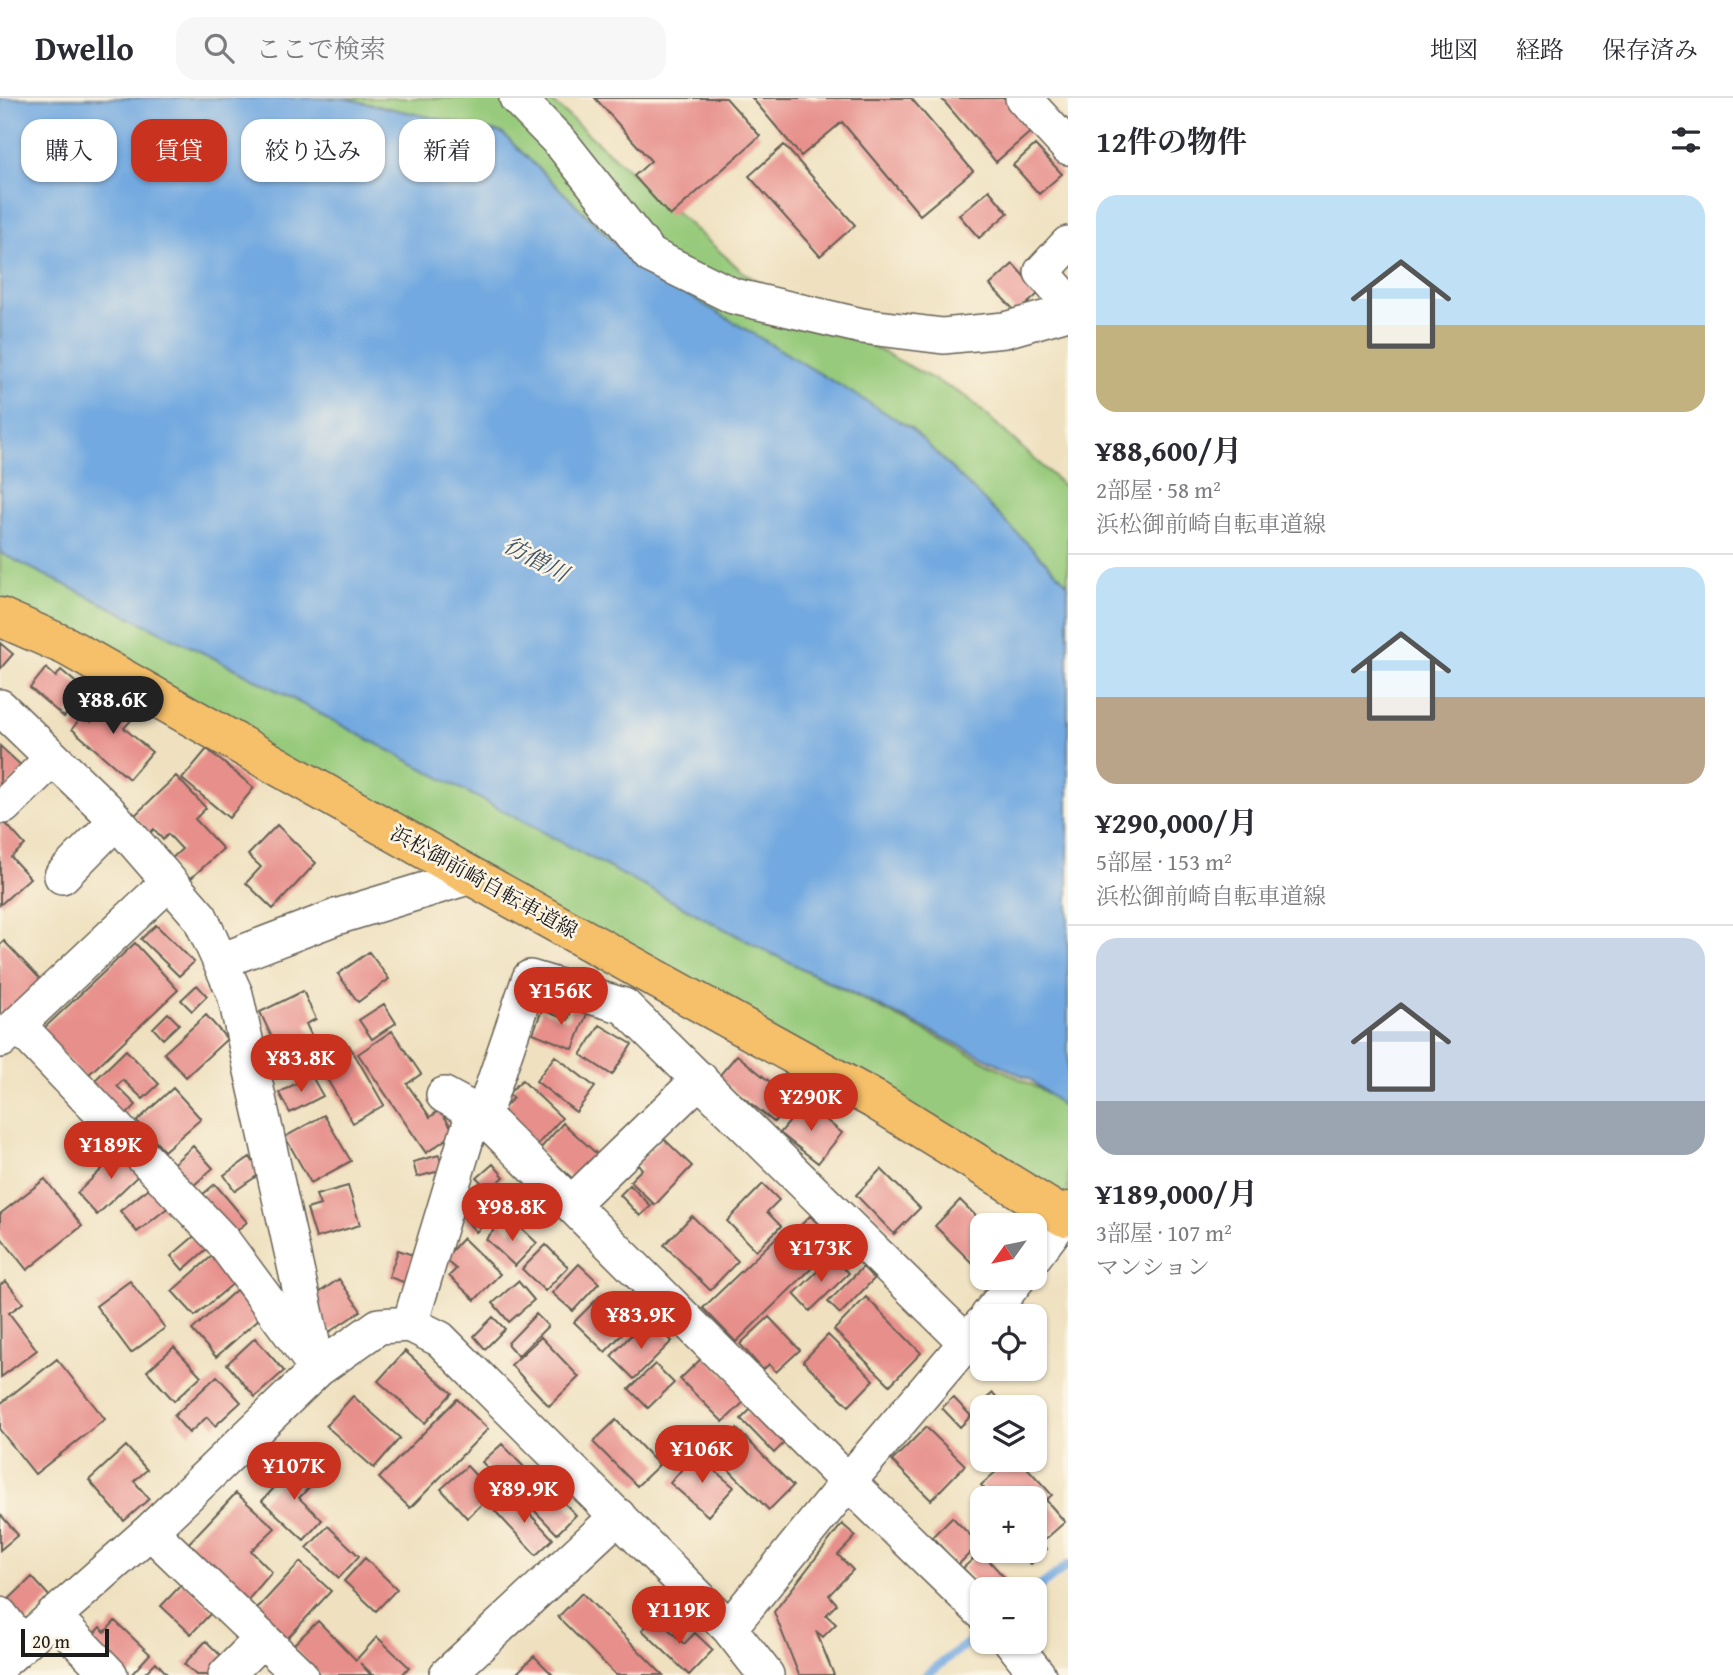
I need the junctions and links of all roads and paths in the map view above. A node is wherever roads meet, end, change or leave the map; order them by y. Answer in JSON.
{"nodes":[{"id":1,"x":517,"y":98,"type":"edge"},
{"id":2,"x":1023,"y":98,"type":"edge"},
{"id":3,"x":1068,"y":147,"type":"edge"},
{"id":4,"x":1068,"y":244,"type":"edge"},
{"id":5,"x":1068,"y":302,"type":"edge"},
{"id":6,"x":1068,"y":312,"type":"edge"},
{"id":7,"x":0,"y":617,"type":"edge"},
{"id":8,"x":1,"y":710,"type":"edge"},
{"id":9,"x":53,"y":758,"type":"junction"},
{"id":10,"x":4,"y":806,"type":"dead end"},
{"id":11,"x":116,"y":821,"type":"junction"},
{"id":12,"x":62,"y":876,"type":"dead end"},
{"id":13,"x":471,"y":876,"type":"junction"},
{"id":14,"x":169,"y":881,"type":"junction"},
{"id":15,"x":221,"y":961,"type":"junction"},
{"id":16,"x":9,"y":1033,"type":"edge"},
{"id":17,"x":700,"y":1079,"type":"junction"},
{"id":18,"x":444,"y":1095,"type":"dead end"},
{"id":19,"x":478,"y":1114,"type":"junction"},
{"id":20,"x":571,"y":1204,"type":"junction"},
{"id":21,"x":1066,"y":1214,"type":"edge"},
{"id":22,"x":1047,"y":1239,"type":"edge"},
{"id":23,"x":1009,"y":1290,"type":"edge"},
{"id":24,"x":998,"y":1304,"type":"edge"},
{"id":25,"x":970,"y":1320,"type":"edge"},
{"id":26,"x":410,"y":1324,"type":"junction"},
{"id":27,"x":970,"y":1339,"type":"edge"},
{"id":28,"x":318,"y":1369,"type":"junction"},
{"id":29,"x":848,"y":1482,"type":"junction"},
{"id":30,"x":618,"y":1516,"type":"junction"},
{"id":31,"x":150,"y":1531,"type":"junction"},
{"id":32,"x":970,"y":1601,"type":"edge"},
{"id":33,"x":0,"y":1615,"type":"edge"},
{"id":34,"x":53,"y":1616,"type":"junction"},
{"id":35,"x":729,"y":1628,"type":"junction"},
{"id":36,"x":262,"y":1639,"type":"junction"},
{"id":37,"x":11,"y":1654,"type":"edge"},
{"id":38,"x":1021,"y":1654,"type":"edge"},
{"id":39,"x":110,"y":1675,"type":"edge"},
{"id":40,"x":226,"y":1675,"type":"edge"},
{"id":41,"x":300,"y":1675,"type":"edge"},
{"id":42,"x":447,"y":1675,"type":"edge"},
{"id":43,"x":766,"y":1675,"type":"edge"},
{"id":44,"x":1038,"y":1675,"type":"edge"}],
"edges":[{"from":1,"to":6,"type":"street"},
{"from":2,"to":3,"type":"street"},
{"from":4,"to":5,"type":"street"},
{"from":7,"to":13,"type":"main road","name":"浜松御前崎自転車道線"},
{"from":8,"to":9,"type":"street"},
{"from":9,"to":10,"type":"street"},
{"from":9,"to":11,"type":"street"},
{"from":11,"to":12,"type":"street"},
{"from":11,"to":14,"type":"street"},
{"from":13,"to":15,"type":"street"},
{"from":13,"to":21,"type":"main road","name":"浜松御前崎自転車道線"},
{"from":14,"to":15,"type":"street"},
{"from":14,"to":16,"type":"street"},
{"from":15,"to":28,"type":"street"},
{"from":16,"to":28,"type":"street"},
{"from":17,"to":19,"type":"street"},
{"from":17,"to":20,"type":"street"},
{"from":17,"to":25,"type":"street"},
{"from":18,"to":19,"type":"street"},
{"from":19,"to":20,"type":"street"},
{"from":19,"to":26,"type":"street"},
{"from":20,"to":29,"type":"street"},
{"from":21,"to":22,"type":"street"},
{"from":23,"to":24,"type":"street"},
{"from":26,"to":28,"type":"street"},
{"from":26,"to":30,"type":"street"},
{"from":27,"to":29,"type":"street"},
{"from":28,"to":31,"type":"street"},
{"from":29,"to":32,"type":"street"},
{"from":29,"to":35,"type":"street"},
{"from":30,"to":35,"type":"street"},
{"from":30,"to":42,"type":"street"},
{"from":31,"to":34,"type":"street"},
{"from":31,"to":36,"type":"street"},
{"from":33,"to":37,"type":"street"},
{"from":34,"to":37,"type":"street"},
{"from":34,"to":39,"type":"street"},
{"from":35,"to":43,"type":"street"},
{"from":36,"to":40,"type":"street"},
{"from":36,"to":41,"type":"street"},
{"from":38,"to":44,"type":"street"}]}
